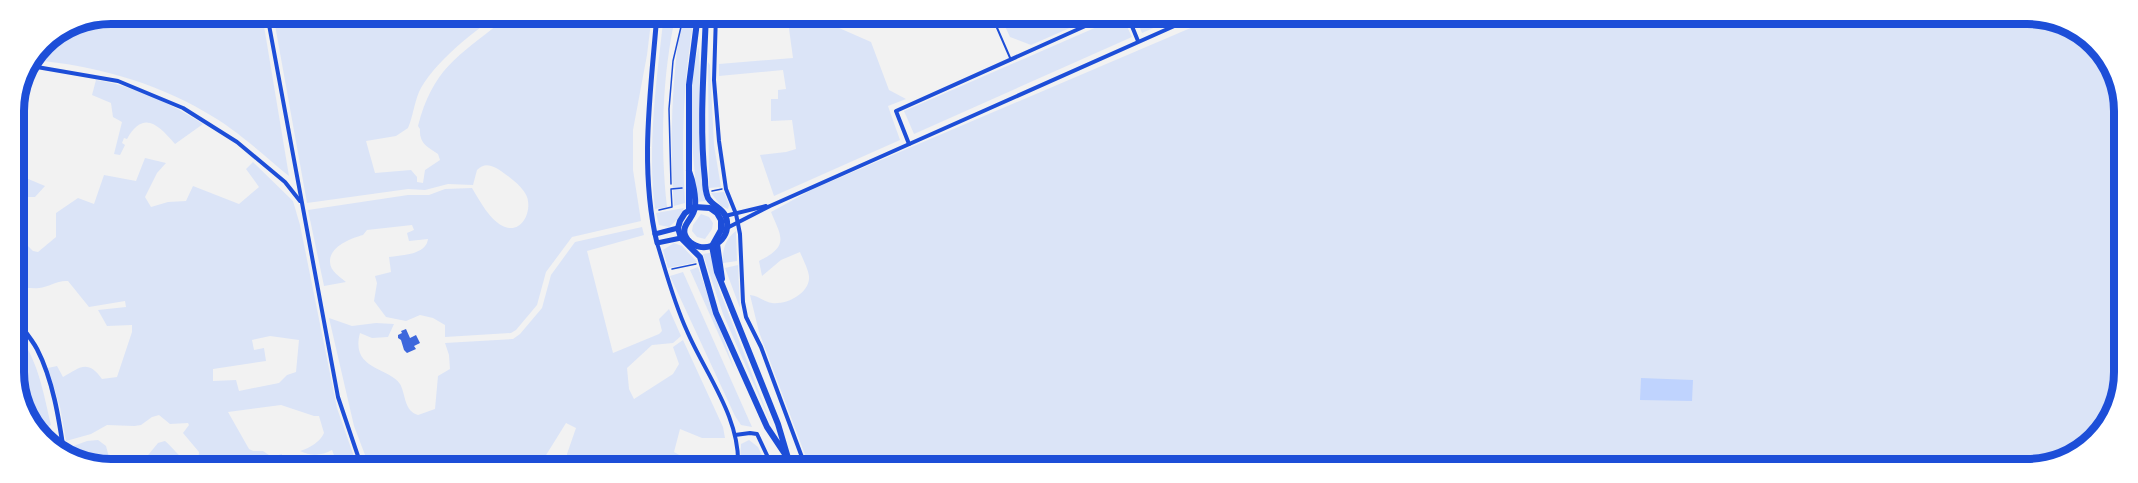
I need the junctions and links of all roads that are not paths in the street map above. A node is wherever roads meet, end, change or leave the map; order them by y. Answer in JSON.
{"nodes":[{"id":1,"x":269,"y":24,"type":"edge"},
{"id":2,"x":656,"y":24,"type":"edge"},
{"id":3,"x":697,"y":24,"type":"edge"},
{"id":4,"x":706,"y":24,"type":"edge"},
{"id":5,"x":716,"y":24,"type":"edge"},
{"id":6,"x":995,"y":24,"type":"edge"},
{"id":7,"x":1090,"y":24,"type":"edge"},
{"id":8,"x":1131,"y":24,"type":"edge"},
{"id":9,"x":1178,"y":24,"type":"edge"},
{"id":10,"x":1138,"y":41,"type":"junction"},
{"id":11,"x":1011,"y":60,"type":"junction"},
{"id":12,"x":37,"y":67,"type":"edge"},
{"id":13,"x":909,"y":144,"type":"junction"},
{"id":14,"x":302,"y":204,"type":"junction"},
{"id":15,"x":770,"y":206,"type":"junction"},
{"id":16,"x":692,"y":209,"type":"junction"},
{"id":17,"x":736,"y":214,"type":"junction"},
{"id":18,"x":722,"y":216,"type":"junction"},
{"id":19,"x":738,"y":223,"type":"junction"},
{"id":20,"x":678,"y":228,"type":"junction"},
{"id":21,"x":727,"y":228,"type":"junction"},
{"id":22,"x":655,"y":234,"type":"junction"},
{"id":23,"x":684,"y":238,"type":"junction"},
{"id":24,"x":657,"y":243,"type":"junction"},
{"id":25,"x":714,"y":245,"type":"junction"},
{"id":26,"x":24,"y":330,"type":"edge"},
{"id":27,"x":735,"y":435,"type":"junction"},
{"id":28,"x":62,"y":443,"type":"edge"},
{"id":29,"x":787,"y":458,"type":"joint"},
{"id":30,"x":359,"y":459,"type":"edge"},
{"id":31,"x":737,"y":459,"type":"edge"},
{"id":32,"x":769,"y":459,"type":"edge"},
{"id":33,"x":803,"y":459,"type":"edge"}],
"edges":[{"from":1,"to":14,"type":"street"},
{"from":2,"to":22,"type":"main road"},
{"from":3,"to":16,"type":"main road"},
{"from":4,"to":18,"type":"main road"},
{"from":5,"to":17,"type":"street"},
{"from":6,"to":11,"type":"lane"},
{"from":7,"to":11,"type":"street"},
{"from":8,"to":10,"type":"street"},
{"from":9,"to":10,"type":"street"},
{"from":10,"to":13,"type":"street"},
{"from":11,"to":13,"type":"street"},
{"from":12,"to":14,"type":"street"},
{"from":13,"to":15,"type":"street"},
{"from":14,"to":30,"type":"street"},
{"from":15,"to":17,"type":"street"},
{"from":15,"to":19,"type":"street"},
{"from":16,"to":18,"type":"main road"},
{"from":16,"to":20,"type":"main road"},
{"from":16,"to":23,"type":"main road"},
{"from":17,"to":18,"type":"street"},
{"from":17,"to":19,"type":"street"},
{"from":18,"to":21,"type":"main road"},
{"from":18,"to":25,"type":"main road"},
{"from":19,"to":21,"type":"street"},
{"from":19,"to":33,"type":"street"},
{"from":20,"to":22,"type":"main road"},
{"from":20,"to":23,"type":"main road"},
{"from":21,"to":25,"type":"main road"},
{"from":22,"to":24,"type":"main road"},
{"from":23,"to":24,"type":"main road"},
{"from":23,"to":25,"type":"main road"},
{"from":23,"to":29,"type":"main road"},
{"from":24,"to":27,"type":"street"},
{"from":25,"to":29,"type":"main road"},
{"from":26,"to":28,"type":"street"},
{"from":27,"to":31,"type":"street"},
{"from":27,"to":32,"type":"street"}]}
